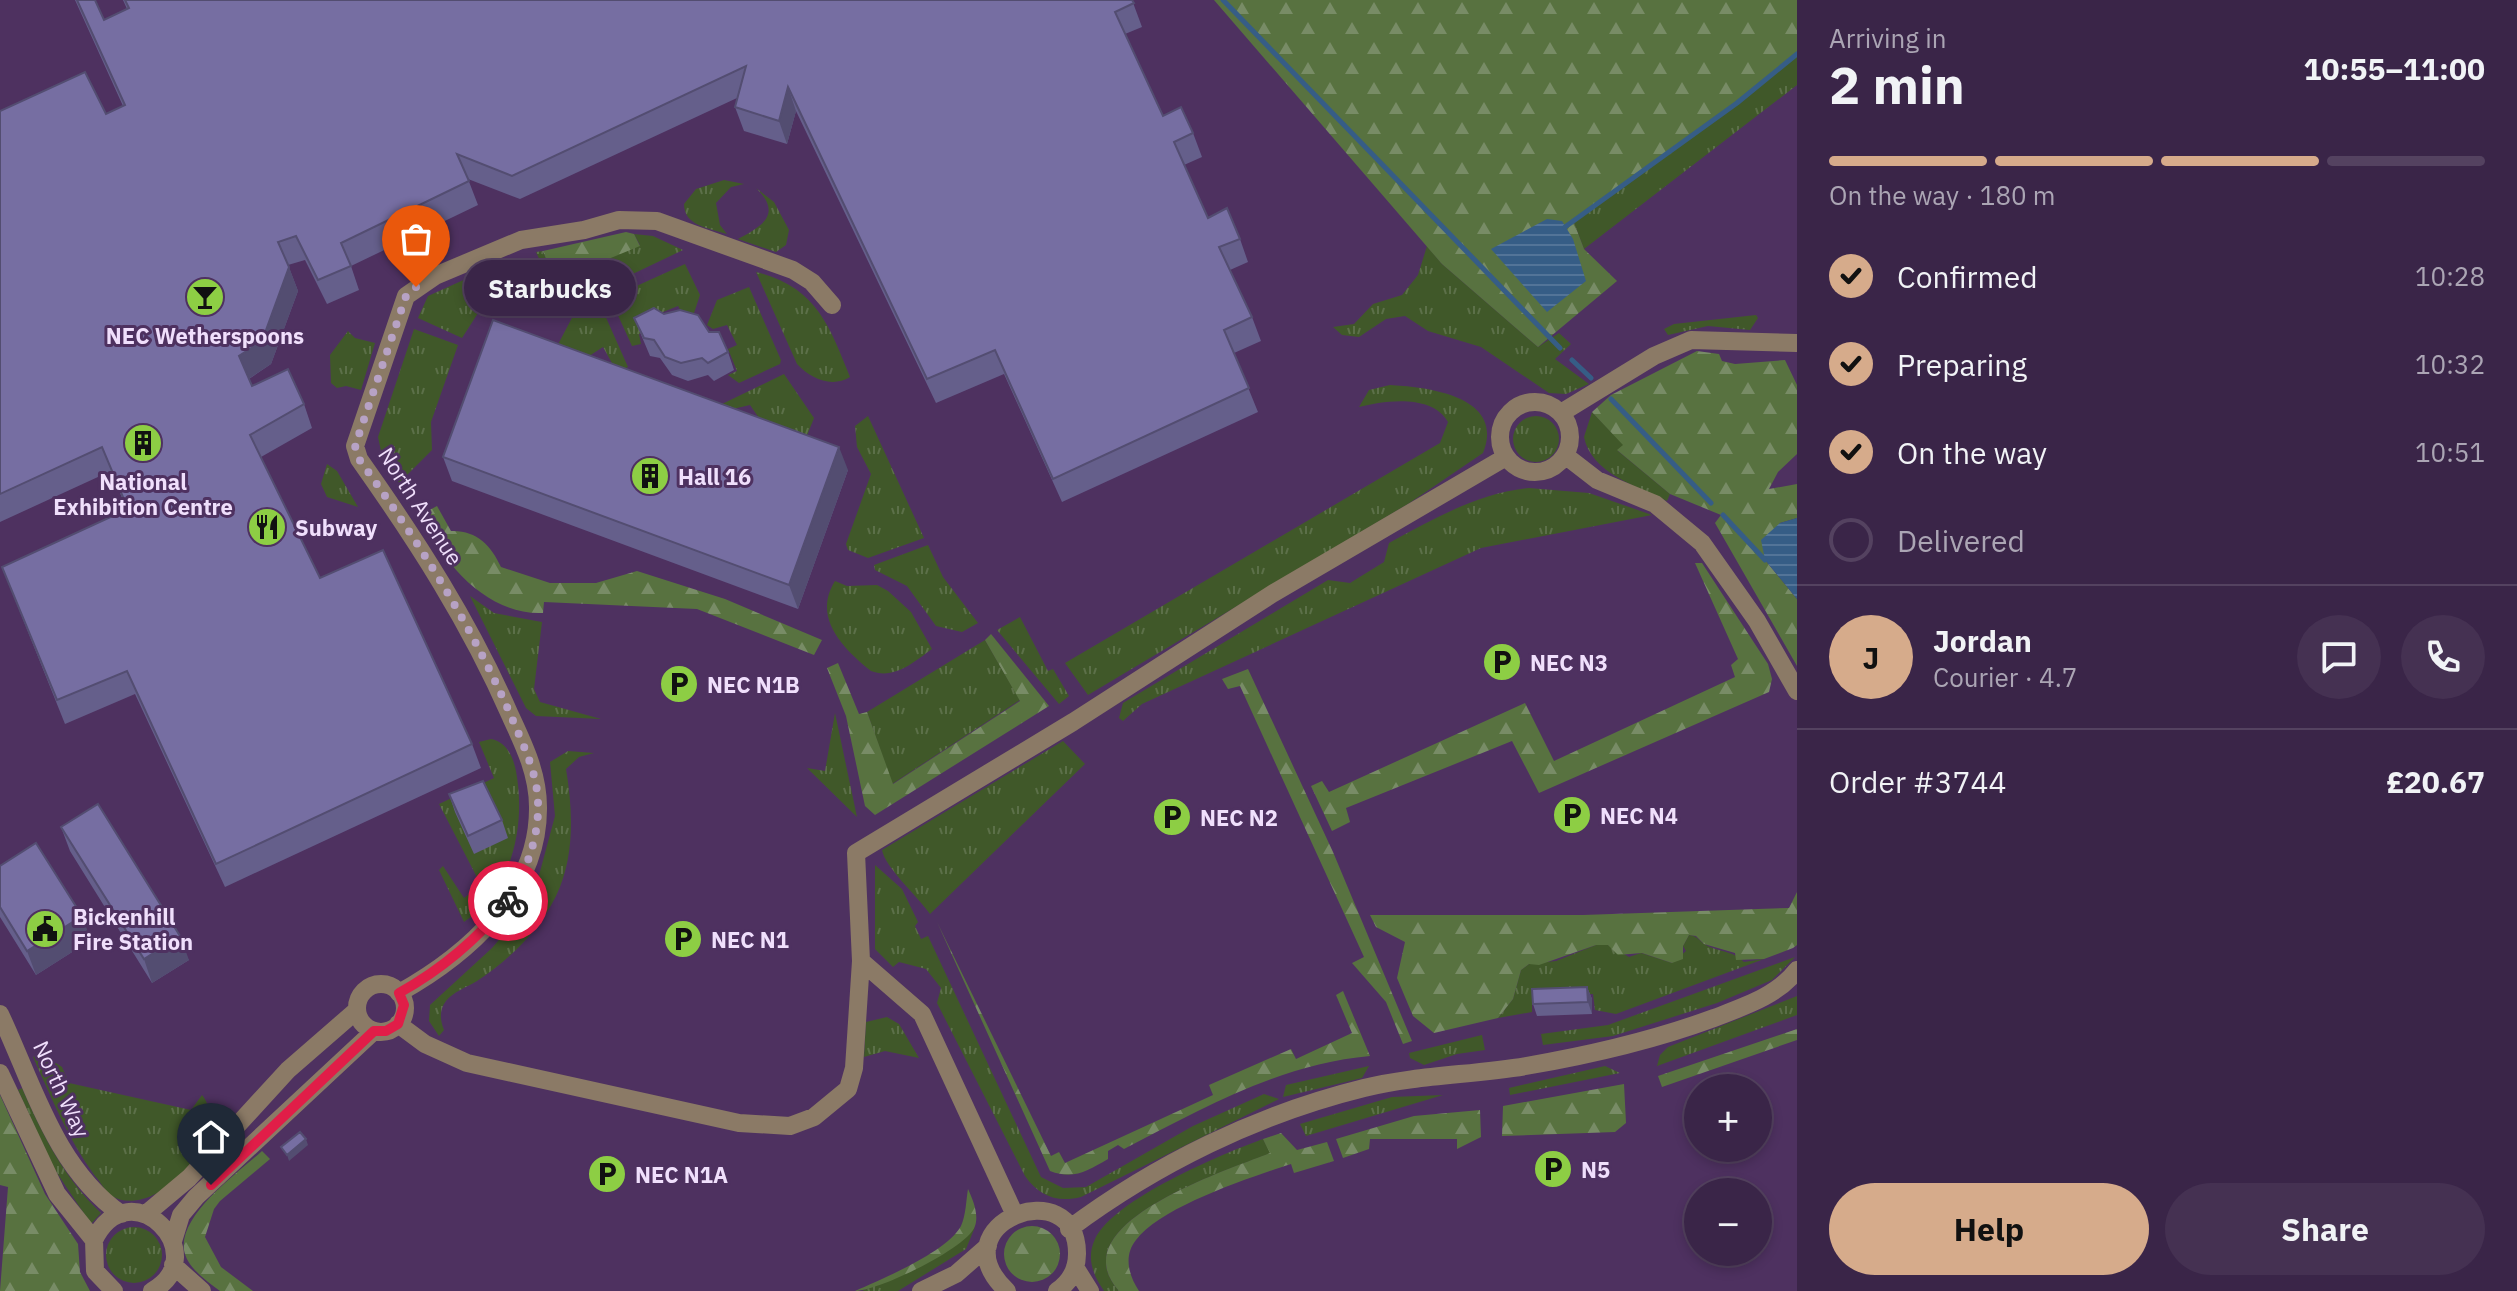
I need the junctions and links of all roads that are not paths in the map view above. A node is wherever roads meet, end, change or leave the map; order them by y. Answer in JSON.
{"nodes":[{"id":1,"x":832,"y":305,"type":"dead end"},
{"id":2,"x":1797,"y":343,"type":"edge"},
{"id":3,"x":1561,"y":413,"type":"junction"},
{"id":4,"x":1566,"y":456,"type":"junction"},
{"id":5,"x":1506,"y":457,"type":"junction"},
{"id":6,"x":1797,"y":691,"type":"edge"},
{"id":7,"x":861,"y":961,"type":"junction"},
{"id":8,"x":1797,"y":970,"type":"edge"},
{"id":9,"x":1791,"y":985,"type":"edge"},
{"id":10,"x":399,"y":993,"type":"junction"},
{"id":11,"x":357,"y":1010,"type":"junction"},
{"id":12,"x":0,"y":1014,"type":"edge"},
{"id":13,"x":398,"y":1024,"type":"junction"},
{"id":14,"x":374,"y":1031,"type":"junction"},
{"id":15,"x":0,"y":1073,"type":"edge"},
{"id":16,"x":1014,"y":1213,"type":"junction"},
{"id":17,"x":121,"y":1214,"type":"junction"},
{"id":18,"x":146,"y":1214,"type":"junction"},
{"id":19,"x":1069,"y":1229,"type":"junction"},
{"id":20,"x":94,"y":1240,"type":"junction"},
{"id":21,"x":173,"y":1241,"type":"junction"},
{"id":22,"x":988,"y":1246,"type":"junction"},
{"id":23,"x":173,"y":1265,"type":"junction"},
{"id":24,"x":1075,"y":1267,"type":"junction"},
{"id":25,"x":114,"y":1291,"type":"edge"},
{"id":26,"x":152,"y":1291,"type":"edge"},
{"id":27,"x":202,"y":1291,"type":"edge"},
{"id":28,"x":921,"y":1291,"type":"edge"},
{"id":29,"x":1007,"y":1291,"type":"edge"},
{"id":30,"x":1057,"y":1291,"type":"edge"},
{"id":31,"x":1090,"y":1291,"type":"edge"}],
"edges":[{"from":1,"to":10,"type":"street","name":"North Avenue"},
{"from":2,"to":3,"type":"street"},
{"from":3,"to":4,"type":"street"},
{"from":3,"to":5,"type":"street"},
{"from":4,"to":5,"type":"street"},
{"from":4,"to":6,"type":"street"},
{"from":5,"to":7,"type":"street"},
{"from":7,"to":13,"type":"street"},
{"from":7,"to":16,"type":"street"},
{"from":8,"to":9,"type":"street"},
{"from":9,"to":19,"type":"street"},
{"from":10,"to":11,"type":"street"},
{"from":10,"to":13,"type":"street"},
{"from":11,"to":14,"type":"street"},
{"from":11,"to":18,"type":"street"},
{"from":12,"to":17,"type":"street","name":"North Way"},
{"from":13,"to":14,"type":"street"},
{"from":14,"to":21,"type":"street"},
{"from":15,"to":20,"type":"street"},
{"from":16,"to":19,"type":"street"},
{"from":16,"to":22,"type":"street"},
{"from":17,"to":18,"type":"street"},
{"from":17,"to":20,"type":"street"},
{"from":18,"to":21,"type":"street"},
{"from":19,"to":24,"type":"street"},
{"from":20,"to":25,"type":"street"},
{"from":21,"to":23,"type":"street"},
{"from":22,"to":28,"type":"street"},
{"from":22,"to":29,"type":"street"},
{"from":23,"to":26,"type":"street"},
{"from":23,"to":27,"type":"street"},
{"from":24,"to":30,"type":"street"},
{"from":24,"to":31,"type":"street"}]}
